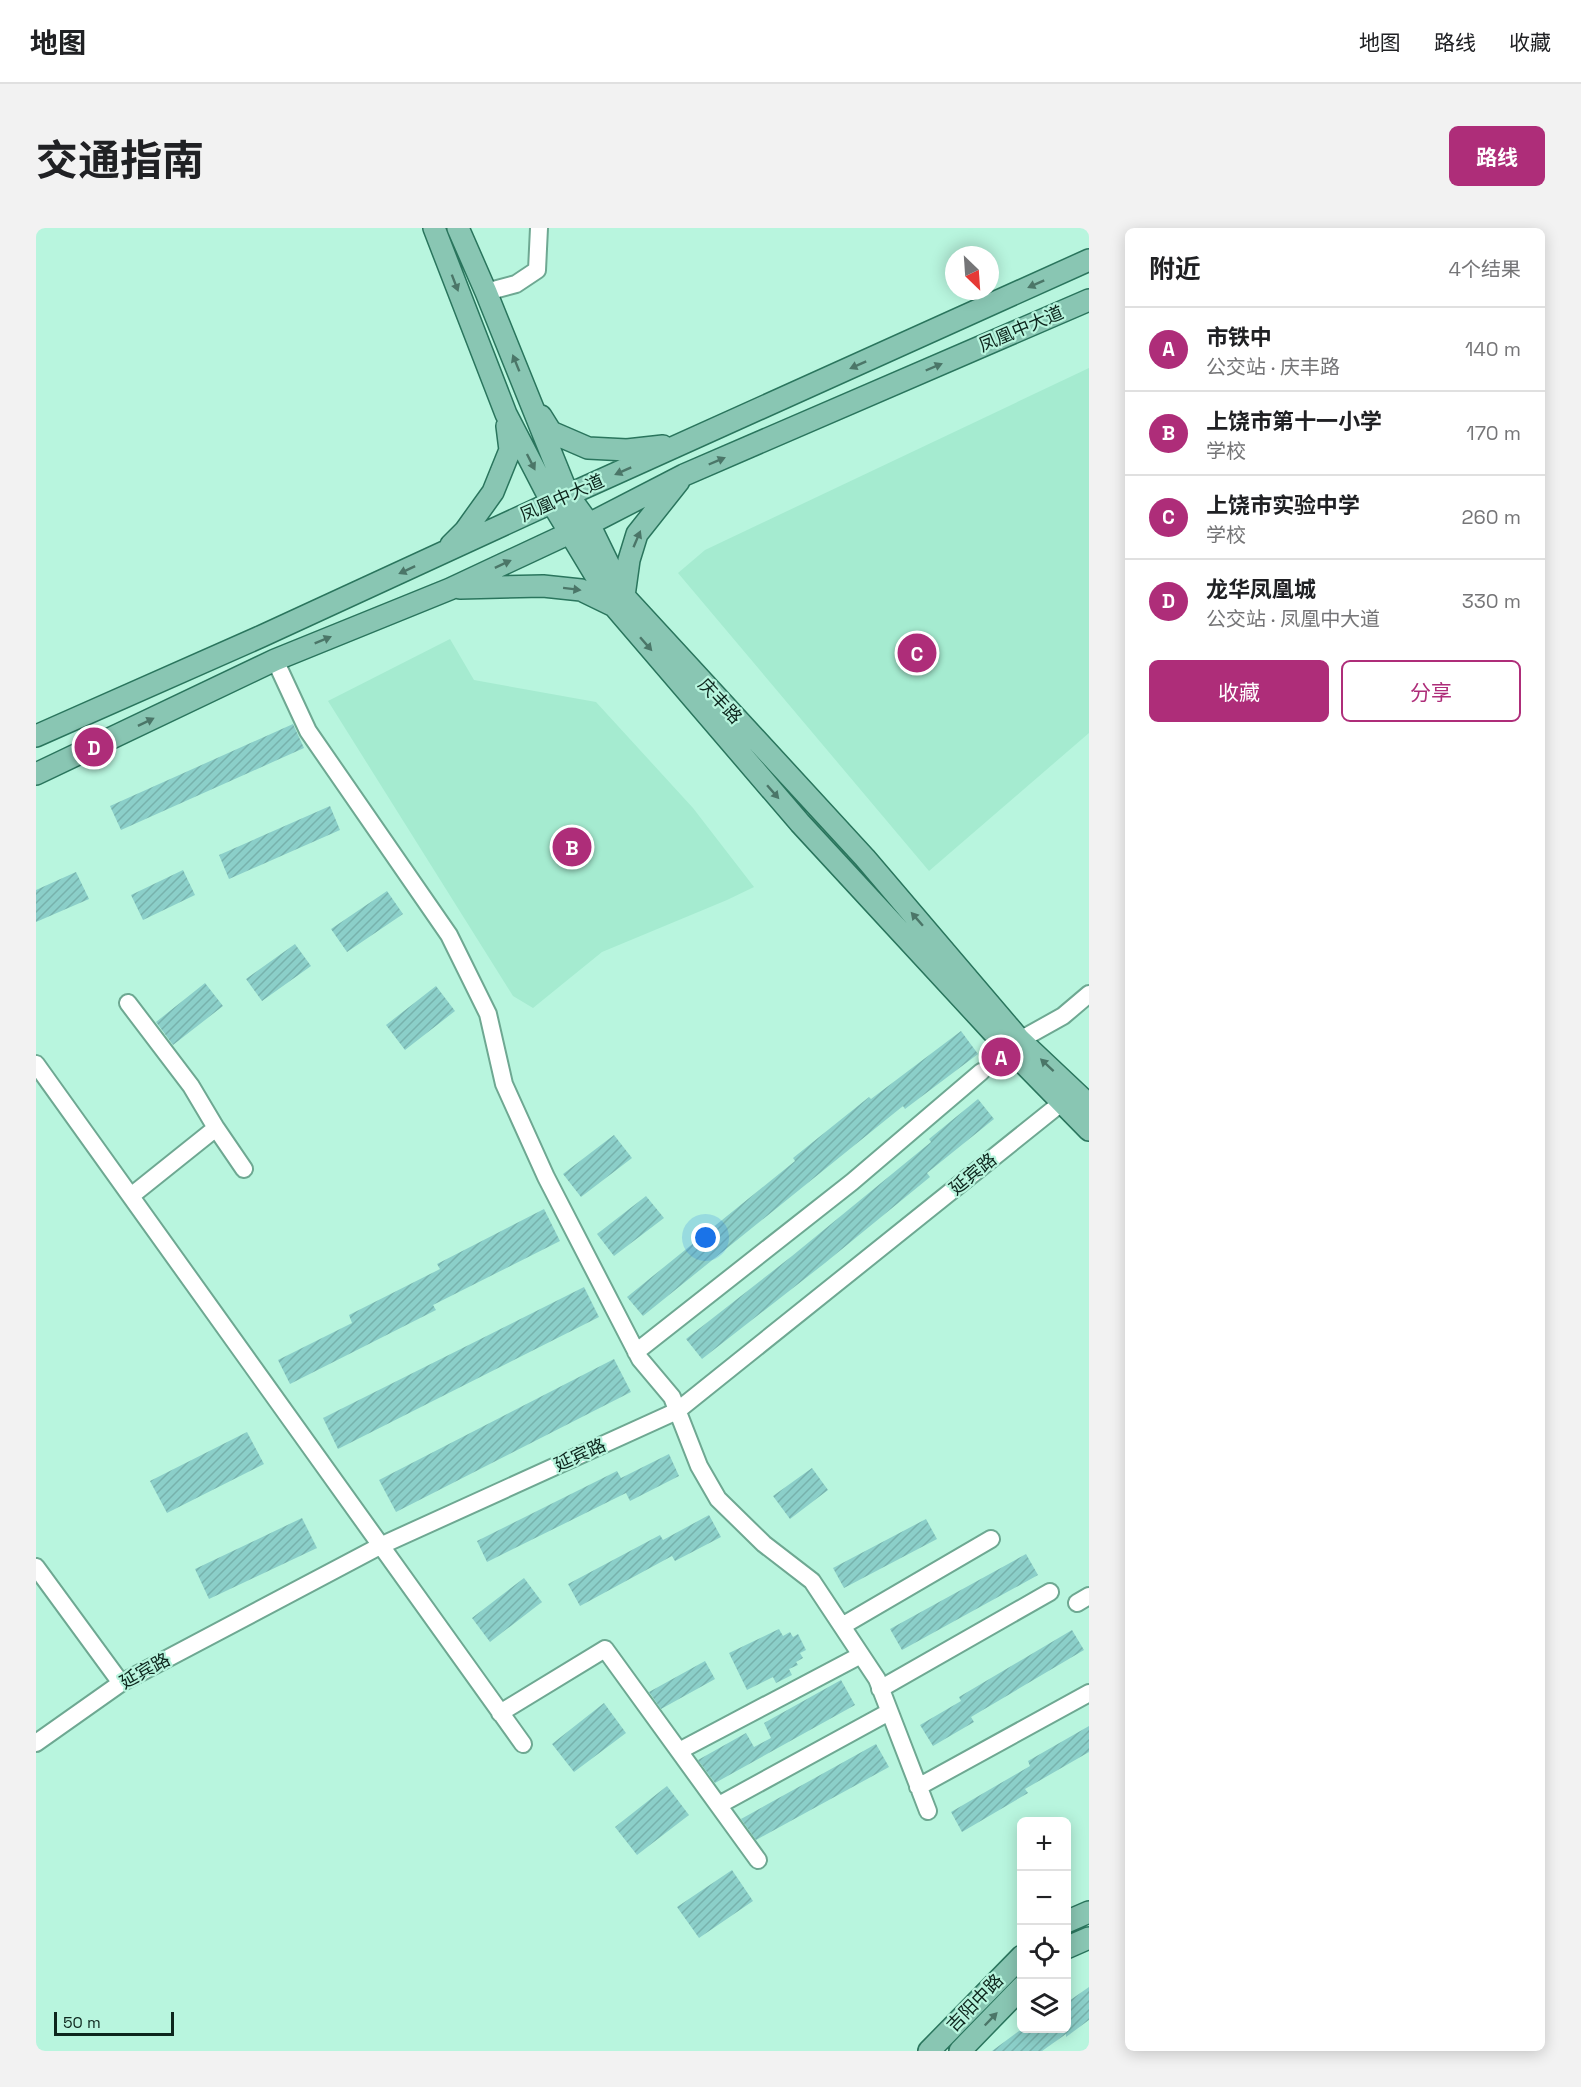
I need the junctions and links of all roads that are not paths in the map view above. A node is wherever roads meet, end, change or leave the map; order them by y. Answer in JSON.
{"nodes":[{"id":1,"x":434,"y":228,"type":"edge"},
{"id":2,"x":458,"y":228,"type":"edge"},
{"id":3,"x":539,"y":228,"type":"edge"},
{"id":4,"x":1089,"y":260,"type":"edge"},
{"id":5,"x":486,"y":292,"type":"junction"},
{"id":6,"x":1089,"y":300,"type":"edge"},
{"id":7,"x":529,"y":395,"type":"junction"},
{"id":8,"x":506,"y":414,"type":"junction"},
{"id":9,"x":687,"y":442,"type":"junction"},
{"id":10,"x":684,"y":475,"type":"junction"},
{"id":11,"x":560,"y":499,"type":"junction"},
{"id":12,"x":589,"y":524,"type":"junction"},
{"id":13,"x":569,"y":533,"type":"junction"},
{"id":14,"x":442,"y":554,"type":"junction"},
{"id":15,"x":450,"y":588,"type":"junction"},
{"id":16,"x":619,"y":601,"type":"junction"},
{"id":17,"x":275,"y":660,"type":"junction"},
{"id":18,"x":36,"y":736,"type":"edge"},
{"id":19,"x":36,"y":774,"type":"edge"},
{"id":20,"x":1089,"y":994,"type":"edge"},
{"id":21,"x":128,"y":1003,"type":"dead end"},
{"id":22,"x":1020,"y":1040,"type":"junction"},
{"id":23,"x":36,"y":1064,"type":"edge"},
{"id":24,"x":981,"y":1072,"type":"dead end"},
{"id":25,"x":1075,"y":1100,"type":"edge"},
{"id":26,"x":216,"y":1128,"type":"junction"},
{"id":27,"x":1089,"y":1130,"type":"edge"},
{"id":28,"x":244,"y":1169,"type":"dead end"},
{"id":29,"x":131,"y":1197,"type":"junction"},
{"id":30,"x":636,"y":1352,"type":"junction"},
{"id":31,"x":677,"y":1411,"type":"junction"},
{"id":32,"x":991,"y":1539,"type":"dead end"},
{"id":33,"x":380,"y":1546,"type":"junction"},
{"id":34,"x":36,"y":1567,"type":"edge"},
{"id":35,"x":1050,"y":1592,"type":"dead end"},
{"id":36,"x":842,"y":1626,"type":"junction"},
{"id":37,"x":861,"y":1655,"type":"junction"},
{"id":38,"x":121,"y":1683,"type":"junction"},
{"id":39,"x":880,"y":1689,"type":"junction"},
{"id":40,"x":1089,"y":1693,"type":"edge"},
{"id":41,"x":889,"y":1712,"type":"junction"},
{"id":42,"x":500,"y":1713,"type":"junction"},
{"id":43,"x":36,"y":1743,"type":"edge"},
{"id":44,"x":522,"y":1744,"type":"dead end"},
{"id":45,"x":679,"y":1751,"type":"junction"},
{"id":46,"x":918,"y":1787,"type":"junction"},
{"id":47,"x":719,"y":1805,"type":"junction"},
{"id":48,"x":928,"y":1811,"type":"dead end"},
{"id":49,"x":759,"y":1860,"type":"dead end"},
{"id":50,"x":1089,"y":1912,"type":"edge"},
{"id":51,"x":1071,"y":1920,"type":"edge"},
{"id":52,"x":1089,"y":1938,"type":"edge"},
{"id":53,"x":1071,"y":1946,"type":"edge"},
{"id":54,"x":1017,"y":1961,"type":"edge"},
{"id":55,"x":1017,"y":1992,"type":"edge"},
{"id":56,"x":929,"y":2051,"type":"edge"},
{"id":57,"x":960,"y":2051,"type":"edge"}],
"edges":[{"from":1,"to":8,"type":"main road","one_way":true},
{"from":2,"to":5,"type":"main road","name":"庆丰路"},
{"from":3,"to":5,"type":"street"},
{"from":4,"to":9,"type":"main road","name":"凤凰中大道","one_way":true},
{"from":7,"to":5,"type":"main road","name":"庆丰路","one_way":true},
{"from":10,"to":6,"type":"main road","name":"凤凰中大道","one_way":true},
{"from":7,"to":9,"type":"main road"},
{"from":7,"to":11,"type":"main road","name":"庆丰路"},
{"from":8,"to":11,"type":"main road","one_way":true},
{"from":8,"to":14,"type":"main road"},
{"from":9,"to":11,"type":"main road","name":"凤凰中大道","one_way":true},
{"from":10,"to":12,"type":"main road","name":"凤凰中大道"},
{"from":16,"to":10,"type":"main road","one_way":true},
{"from":11,"to":12,"type":"main road","name":"庆丰路"},
{"from":11,"to":13,"type":"main road"},
{"from":11,"to":14,"type":"main road","name":"凤凰中大道"},
{"from":12,"to":13,"type":"main road","name":"凤凰中大道"},
{"from":12,"to":16,"type":"main road","name":"庆丰路"},
{"from":15,"to":13,"type":"main road","name":"凤凰中大道","one_way":true},
{"from":13,"to":16,"type":"main road"},
{"from":14,"to":18,"type":"main road","name":"凤凰中大道","one_way":true},
{"from":15,"to":16,"type":"main road","one_way":true},
{"from":17,"to":15,"type":"main road","name":"凤凰中大道","one_way":true},
{"from":22,"to":16,"type":"main road","name":"庆丰路","one_way":true},
{"from":16,"to":25,"type":"main road","one_way":true},
{"from":19,"to":17,"type":"main road","name":"凤凰中大道","one_way":true},
{"from":17,"to":30,"type":"street"},
{"from":20,"to":22,"type":"street"},
{"from":21,"to":26,"type":"street"},
{"from":25,"to":22,"type":"main road","name":"庆丰路","one_way":true},
{"from":23,"to":29,"type":"street"},
{"from":24,"to":30,"type":"street"},
{"from":25,"to":27,"type":"main road"},
{"from":25,"to":31,"type":"street","name":"延宾路"},
{"from":26,"to":28,"type":"street"},
{"from":26,"to":29,"type":"street"},
{"from":29,"to":33,"type":"street"},
{"from":30,"to":31,"type":"street"},
{"from":31,"to":33,"type":"street","name":"延宾路"},
{"from":31,"to":36,"type":"street"},
{"from":32,"to":36,"type":"street"},
{"from":33,"to":38,"type":"street","name":"延宾路"},
{"from":33,"to":42,"type":"street"},
{"from":34,"to":38,"type":"street"},
{"from":35,"to":39,"type":"street"},
{"from":36,"to":37,"type":"street"},
{"from":37,"to":39,"type":"street"},
{"from":37,"to":45,"type":"street"},
{"from":38,"to":43,"type":"street","name":"延宾路"},
{"from":39,"to":41,"type":"street"},
{"from":40,"to":46,"type":"street"},
{"from":41,"to":46,"type":"street"},
{"from":41,"to":47,"type":"street"},
{"from":42,"to":44,"type":"street"},
{"from":42,"to":45,"type":"street"},
{"from":45,"to":47,"type":"street"},
{"from":46,"to":48,"type":"street"},
{"from":47,"to":49,"type":"street"},
{"from":50,"to":51,"type":"main road"},
{"from":52,"to":53,"type":"main road"},
{"from":54,"to":56,"type":"main road","name":"吉阳中路"},
{"from":57,"to":55,"type":"main road","name":"吉阳中路","one_way":true}]}
